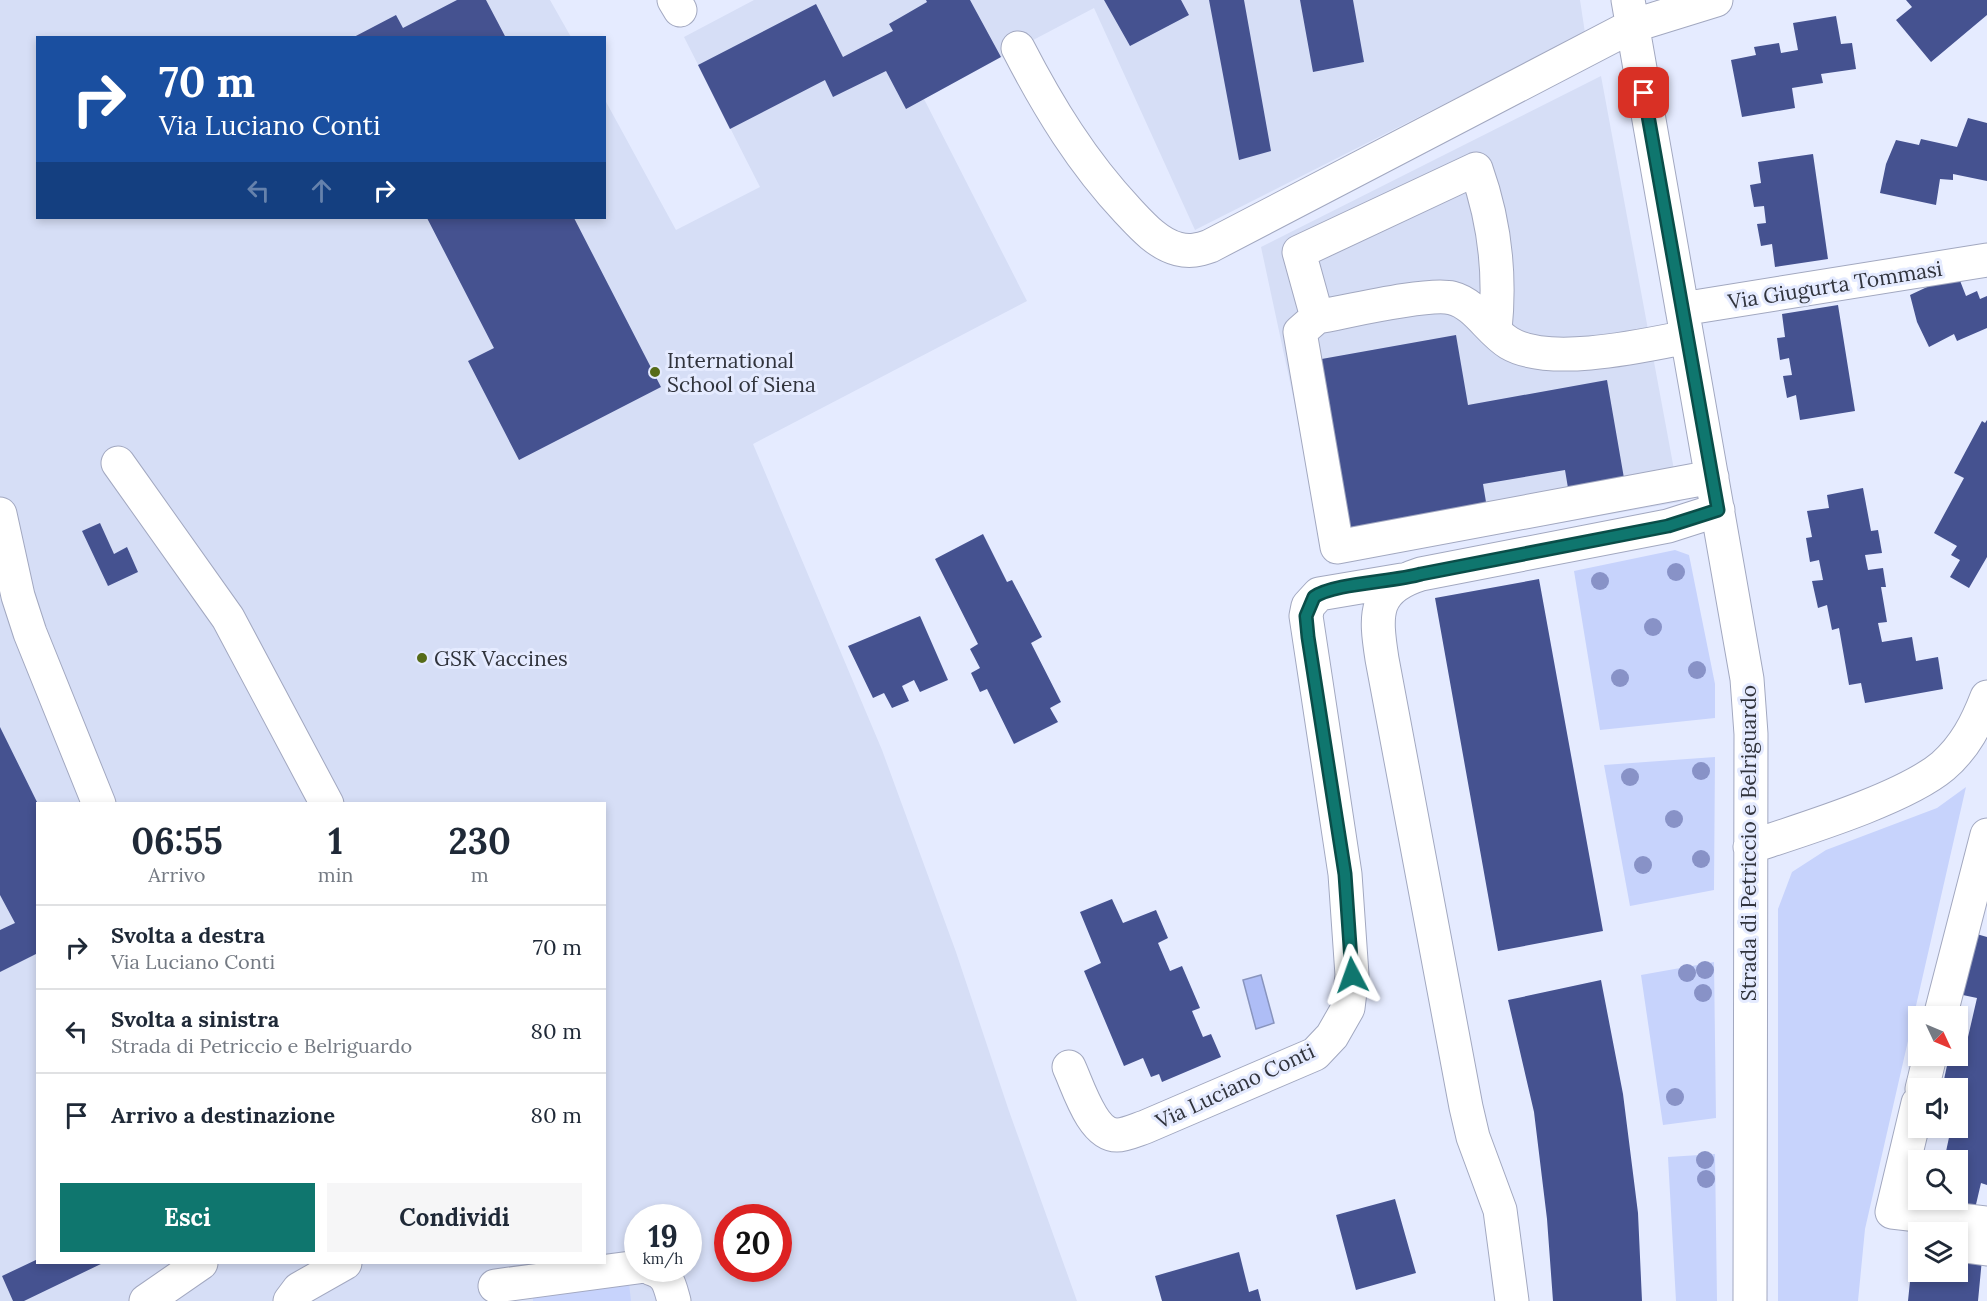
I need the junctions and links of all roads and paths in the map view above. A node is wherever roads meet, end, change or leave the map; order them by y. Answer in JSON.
{"nodes":[{"id":1,"x":1716,"y":0,"type":"edge"},
{"id":2,"x":1630,"y":13,"type":"edge"},
{"id":3,"x":1018,"y":48,"type":"dead end"},
{"id":4,"x":1987,"y":260,"type":"edge"},
{"id":5,"x":1317,"y":317,"type":"junction"},
{"id":6,"x":1685,"y":323,"type":"junction"},
{"id":7,"x":1495,"y":330,"type":"junction"},
{"id":8,"x":117,"y":463,"type":"dead end"},
{"id":9,"x":1712,"y":477,"type":"junction"},
{"id":10,"x":1718,"y":510,"type":"junction"},
{"id":11,"x":0,"y":514,"type":"edge"},
{"id":12,"x":1402,"y":580,"type":"junction"},
{"id":13,"x":1985,"y":708,"type":"edge"},
{"id":14,"x":98,"y":802,"type":"edge"},
{"id":15,"x":326,"y":802,"type":"edge"},
{"id":16,"x":1987,"y":835,"type":"edge"},
{"id":17,"x":1750,"y":847,"type":"junction"},
{"id":18,"x":1943,"y":1006,"type":"edge"},
{"id":19,"x":1069,"y":1067,"type":"dead end"},
{"id":20,"x":1910,"y":1138,"type":"edge"},
{"id":21,"x":1987,"y":1223,"type":"edge"},
{"id":22,"x":1968,"y":1246,"type":"edge"},
{"id":23,"x":1987,"y":1249,"type":"edge"},
{"id":24,"x":200,"y":1264,"type":"edge"},
{"id":25,"x":343,"y":1264,"type":"edge"},
{"id":26,"x":624,"y":1269,"type":"edge"},
{"id":27,"x":669,"y":1282,"type":"edge"},
{"id":28,"x":495,"y":1283,"type":"edge"},
{"id":29,"x":146,"y":1301,"type":"edge"},
{"id":30,"x":290,"y":1301,"type":"edge"},
{"id":31,"x":674,"y":1301,"type":"edge"},
{"id":32,"x":1512,"y":1301,"type":"edge"},
{"id":33,"x":1750,"y":1301,"type":"edge"}],
"edges":[{"from":1,"to":2,"type":"street"},
{"from":2,"to":3,"type":"street"},
{"from":2,"to":6,"type":"street","name":"Strada di Petriccio e Belriguardo"},
{"from":4,"to":6,"type":"street","name":"Via Giugurta Tommasi"},
{"from":5,"to":7,"type":"street","name":"Via Giugurta Tommasi"},
{"from":5,"to":7,"type":"street"},
{"from":5,"to":9,"type":"street"},
{"from":6,"to":7,"type":"street","name":"Via Giugurta Tommasi"},
{"from":6,"to":9,"type":"street","name":"Strada di Petriccio e Belriguardo"},
{"from":8,"to":15,"type":"street"},
{"from":9,"to":10,"type":"street","name":"Strada di Petriccio e Belriguardo"},
{"from":10,"to":12,"type":"street","name":"Via Luciano Conti"},
{"from":10,"to":17,"type":"street","name":"Strada di Petriccio e Belriguardo"},
{"from":11,"to":14,"type":"street"},
{"from":12,"to":19,"type":"street","name":"Via Luciano Conti"},
{"from":12,"to":32,"type":"street"},
{"from":13,"to":17,"type":"street"},
{"from":16,"to":18,"type":"street"},
{"from":17,"to":33,"type":"street","name":"Strada di Petriccio e Belriguardo"},
{"from":20,"to":21,"type":"street"},
{"from":22,"to":23,"type":"street"},
{"from":24,"to":29,"type":"street"},
{"from":25,"to":30,"type":"street"},
{"from":26,"to":28,"type":"street"},
{"from":27,"to":31,"type":"street"}]}
